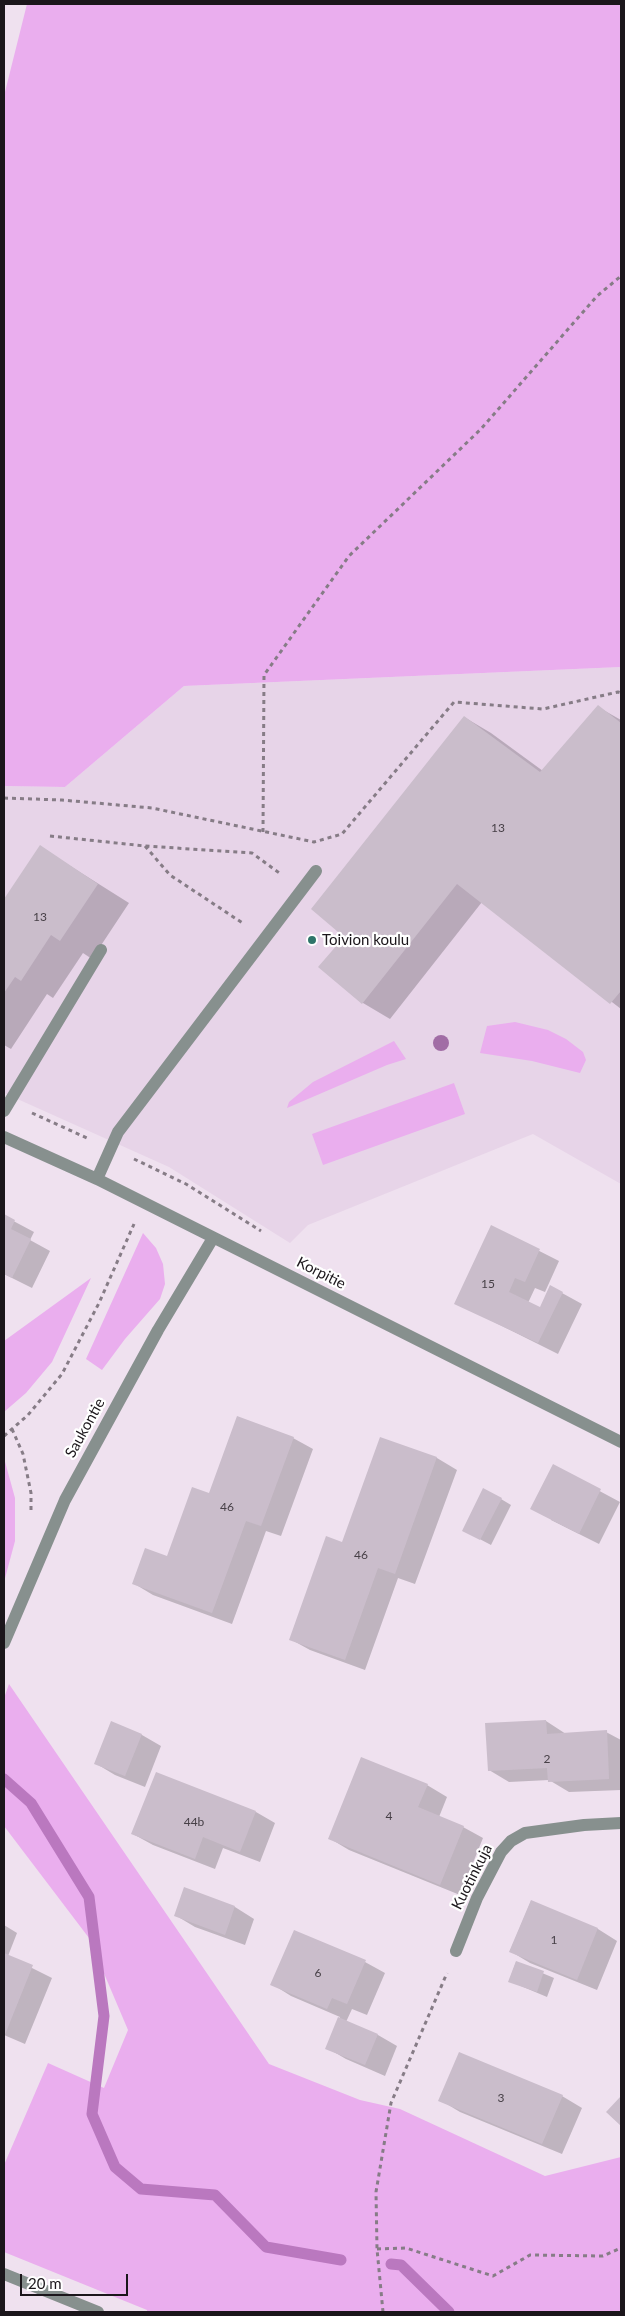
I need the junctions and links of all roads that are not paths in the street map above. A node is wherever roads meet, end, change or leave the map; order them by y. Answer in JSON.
{"nodes":[{"id":1,"x":316,"y":871,"type":"dead end"},
{"id":2,"x":101,"y":950,"type":"dead end"},
{"id":3,"x":6,"y":1107,"type":"edge"},
{"id":4,"x":4,"y":1137,"type":"edge"},
{"id":5,"x":97,"y":1179,"type":"junction"},
{"id":6,"x":213,"y":1238,"type":"junction"},
{"id":7,"x":621,"y":1442,"type":"edge"},
{"id":8,"x":4,"y":1643,"type":"edge"},
{"id":9,"x":621,"y":1823,"type":"edge"},
{"id":10,"x":456,"y":1952,"type":"road end"},
{"id":11,"x":4,"y":2274,"type":"edge"},
{"id":12,"x":98,"y":2312,"type":"edge"}],
"edges":[{"from":1,"to":5,"type":"street"},
{"from":2,"to":3,"type":"street"},
{"from":4,"to":5,"type":"street","name":"Korpitie"},
{"from":5,"to":6,"type":"street","name":"Korpitie"},
{"from":6,"to":7,"type":"street","name":"Korpitie"},
{"from":6,"to":8,"type":"street","name":"Saukontie"},
{"from":9,"to":10,"type":"street","name":"Kuotinkuja"},
{"from":11,"to":12,"type":"street"}]}
